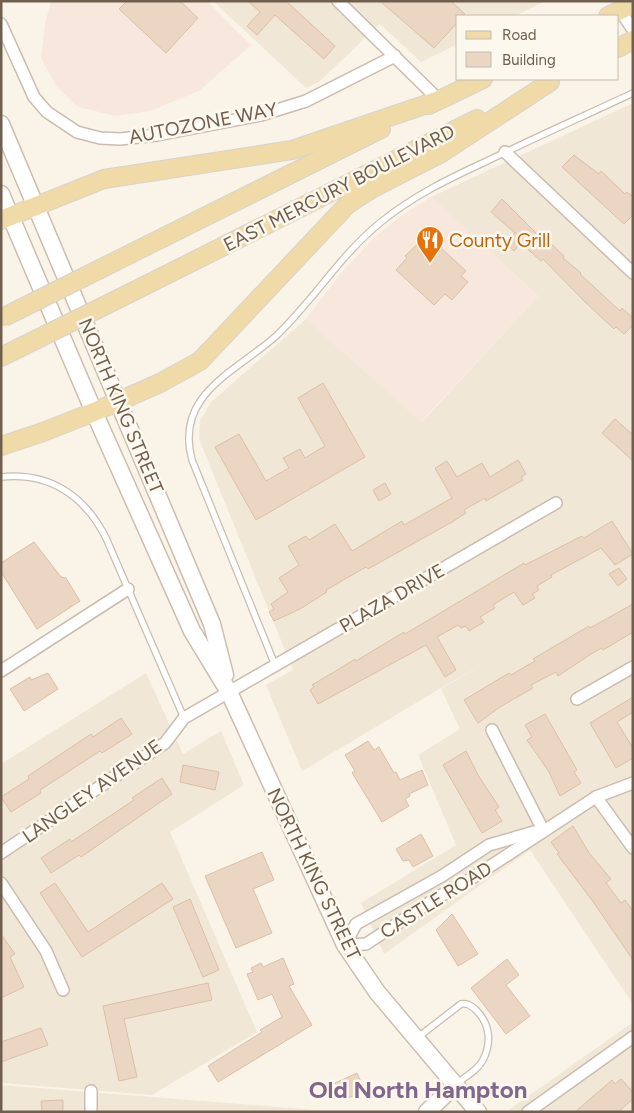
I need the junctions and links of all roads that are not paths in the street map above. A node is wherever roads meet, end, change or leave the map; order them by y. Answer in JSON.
{"nodes":[{"id":1,"x":338,"y":1,"type":"edge"},
{"id":2,"x":620,"y":10,"type":"edge"},
{"id":3,"x":1,"y":24,"type":"edge"},
{"id":4,"x":633,"y":30,"type":"edge"},
{"id":5,"x":633,"y":40,"type":"edge"},
{"id":6,"x":619,"y":47,"type":"edge"},
{"id":7,"x":395,"y":56,"type":"junction"},
{"id":8,"x":481,"y":80,"type":"edge"},
{"id":9,"x":553,"y":80,"type":"edge"},
{"id":10,"x":633,"y":93,"type":"edge"},
{"id":11,"x":439,"y":100,"type":"junction"},
{"id":12,"x":1,"y":124,"type":"edge"},
{"id":13,"x":504,"y":152,"type":"junction"},
{"id":14,"x":1,"y":194,"type":"edge"},
{"id":15,"x":35,"y":206,"type":"junction"},
{"id":16,"x":6,"y":218,"type":"edge"},
{"id":17,"x":633,"y":273,"type":"edge"},
{"id":18,"x":3,"y":318,"type":"edge"},
{"id":19,"x":1,"y":357,"type":"edge"},
{"id":20,"x":120,"y":401,"type":"junction"},
{"id":21,"x":94,"y":412,"type":"junction"},
{"id":22,"x":1,"y":446,"type":"edge"},
{"id":23,"x":1,"y":477,"type":"edge"},
{"id":24,"x":556,"y":503,"type":"dead end"},
{"id":25,"x":128,"y":589,"type":"junction"},
{"id":26,"x":275,"y":665,"type":"junction"},
{"id":27,"x":633,"y":667,"type":"edge"},
{"id":28,"x":1,"y":670,"type":"edge"},
{"id":29,"x":229,"y":692,"type":"junction"},
{"id":30,"x":576,"y":699,"type":"dead end"},
{"id":31,"x":184,"y":718,"type":"junction"},
{"id":32,"x":492,"y":730,"type":"dead end"},
{"id":33,"x":633,"y":783,"type":"edge"},
{"id":34,"x":596,"y":797,"type":"junction"},
{"id":35,"x":543,"y":830,"type":"junction"},
{"id":36,"x":633,"y":848,"type":"edge"},
{"id":37,"x":1,"y":853,"type":"edge"},
{"id":38,"x":1,"y":883,"type":"edge"},
{"id":39,"x":346,"y":945,"type":"junction"},
{"id":40,"x":63,"y":990,"type":"dead end"},
{"id":41,"x":633,"y":1037,"type":"edge"},
{"id":42,"x":416,"y":1039,"type":"junction"},
{"id":43,"x":455,"y":1085,"type":"junction"},
{"id":44,"x":90,"y":1091,"type":"dead end"},
{"id":45,"x":91,"y":1112,"type":"edge"},
{"id":46,"x":427,"y":1112,"type":"edge"},
{"id":47,"x":478,"y":1112,"type":"edge"},
{"id":48,"x":528,"y":1112,"type":"edge"}],
"edges":[{"from":1,"to":7,"type":"street"},
{"from":2,"to":4,"type":"street"},
{"from":3,"to":7,"type":"street","name":"AUTOZONE WAY"},
{"from":5,"to":6,"type":"main road"},
{"from":7,"to":11,"type":"street"},
{"from":8,"to":11,"type":"main road","name":"EAST MERCURY BOULEVARD"},
{"from":9,"to":19,"type":"main road","name":"EAST MERCURY BOULEVARD","bridge":true},
{"from":9,"to":20,"type":"main road"},
{"from":10,"to":13,"type":"lane"},
{"from":11,"to":15,"type":"main road"},
{"from":11,"to":18,"type":"main road","name":"EAST MERCURY BOULEVARD","bridge":true},
{"from":12,"to":15,"type":"main road","name":"NORTH KING STREET"},
{"from":13,"to":17,"type":"street"},
{"from":13,"to":26,"type":"lane"},
{"from":14,"to":16,"type":"main road","name":"NORTH KING STREET"},
{"from":15,"to":16,"type":"main road"},
{"from":15,"to":20,"type":"main road","name":"NORTH KING STREET"},
{"from":16,"to":21,"type":"main road","name":"NORTH KING STREET"},
{"from":20,"to":21,"type":"main road"},
{"from":20,"to":29,"type":"main road","name":"NORTH KING STREET"},
{"from":21,"to":22,"type":"main road"},
{"from":21,"to":29,"type":"main road","name":"NORTH KING STREET"},
{"from":23,"to":25,"type":"lane"},
{"from":24,"to":26,"type":"street","name":"PLAZA DRIVE"},
{"from":25,"to":28,"type":"street"},
{"from":25,"to":31,"type":"lane"},
{"from":26,"to":29,"type":"street","name":"PLAZA DRIVE"},
{"from":27,"to":30,"type":"street"},
{"from":29,"to":31,"type":"street","name":"LANGLEY AVENUE"},
{"from":29,"to":39,"type":"main road","name":"NORTH KING STREET"},
{"from":31,"to":37,"type":"street","name":"LANGLEY AVENUE"},
{"from":32,"to":35,"type":"street"},
{"from":33,"to":34,"type":"street","name":"CASTLE ROAD"},
{"from":34,"to":35,"type":"street","name":"CASTLE ROAD"},
{"from":34,"to":36,"type":"street"},
{"from":35,"to":39,"type":"street","name":"CASTLE ROAD"},
{"from":35,"to":39,"type":"street","name":"CASTLE ROAD"},
{"from":38,"to":40,"type":"street"},
{"from":39,"to":42,"type":"main road","name":"NORTH KING STREET"},
{"from":41,"to":48,"type":"street"},
{"from":42,"to":43,"type":"main road","name":"NORTH KING STREET"},
{"from":42,"to":43,"type":"lane"},
{"from":43,"to":46,"type":"main road"},
{"from":43,"to":47,"type":"main road","name":"NORTH KING STREET"},
{"from":44,"to":45,"type":"street"}]}
